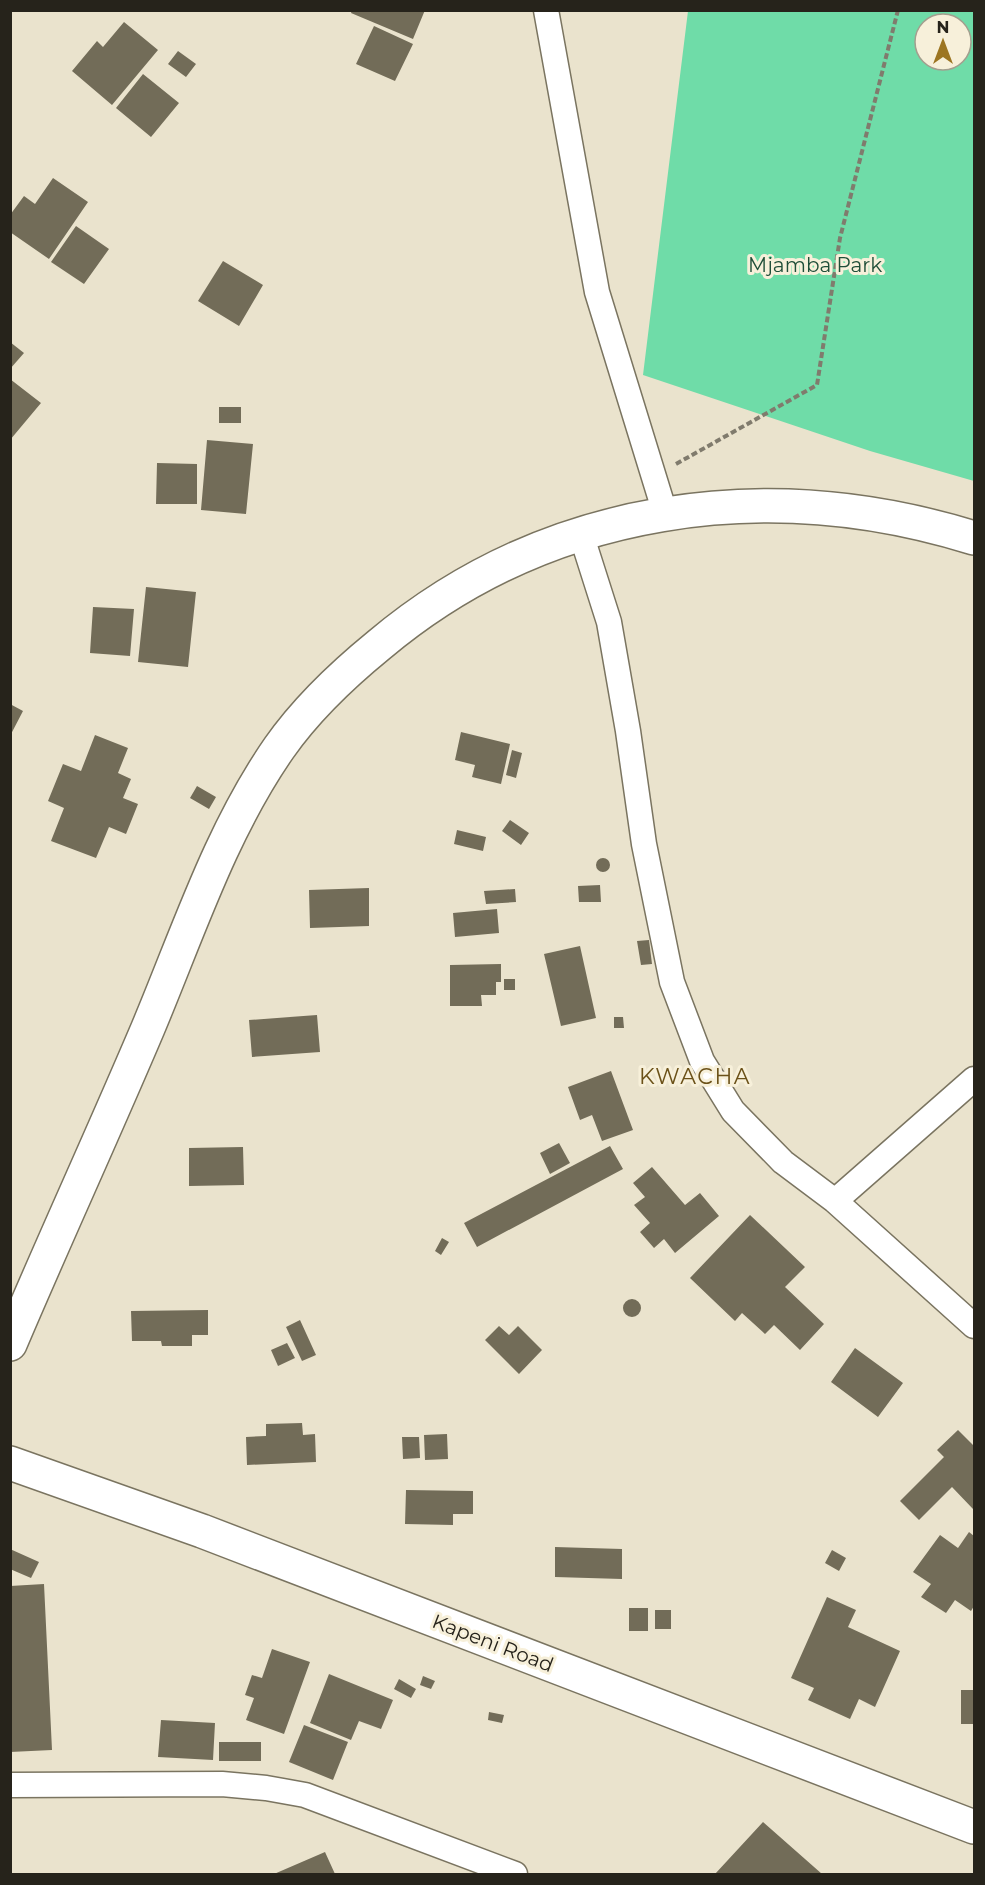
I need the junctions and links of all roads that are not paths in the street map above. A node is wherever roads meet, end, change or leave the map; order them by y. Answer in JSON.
{"nodes":[{"id":1,"x":546,"y":10,"type":"edge"},
{"id":2,"x":665,"y":513,"type":"junction"},
{"id":3,"x":581,"y":534,"type":"junction"},
{"id":4,"x":975,"y":538,"type":"edge"},
{"id":5,"x":975,"y":1079,"type":"edge"},
{"id":6,"x":835,"y":1201,"type":"junction"},
{"id":7,"x":975,"y":1326,"type":"edge"},
{"id":8,"x":10,"y":1344,"type":"edge"},
{"id":9,"x":10,"y":1463,"type":"edge"},
{"id":10,"x":10,"y":1785,"type":"edge"},
{"id":11,"x":975,"y":1827,"type":"edge"},
{"id":12,"x":514,"y":1875,"type":"edge"}],
"edges":[{"from":1,"to":2,"type":"street"},
{"from":2,"to":3,"type":"main road"},
{"from":2,"to":4,"type":"main road"},
{"from":3,"to":6,"type":"street"},
{"from":3,"to":8,"type":"main road"},
{"from":5,"to":6,"type":"street"},
{"from":6,"to":7,"type":"street"},
{"from":9,"to":11,"type":"main road","name":"Kapeni Road"},
{"from":10,"to":12,"type":"street"}]}
